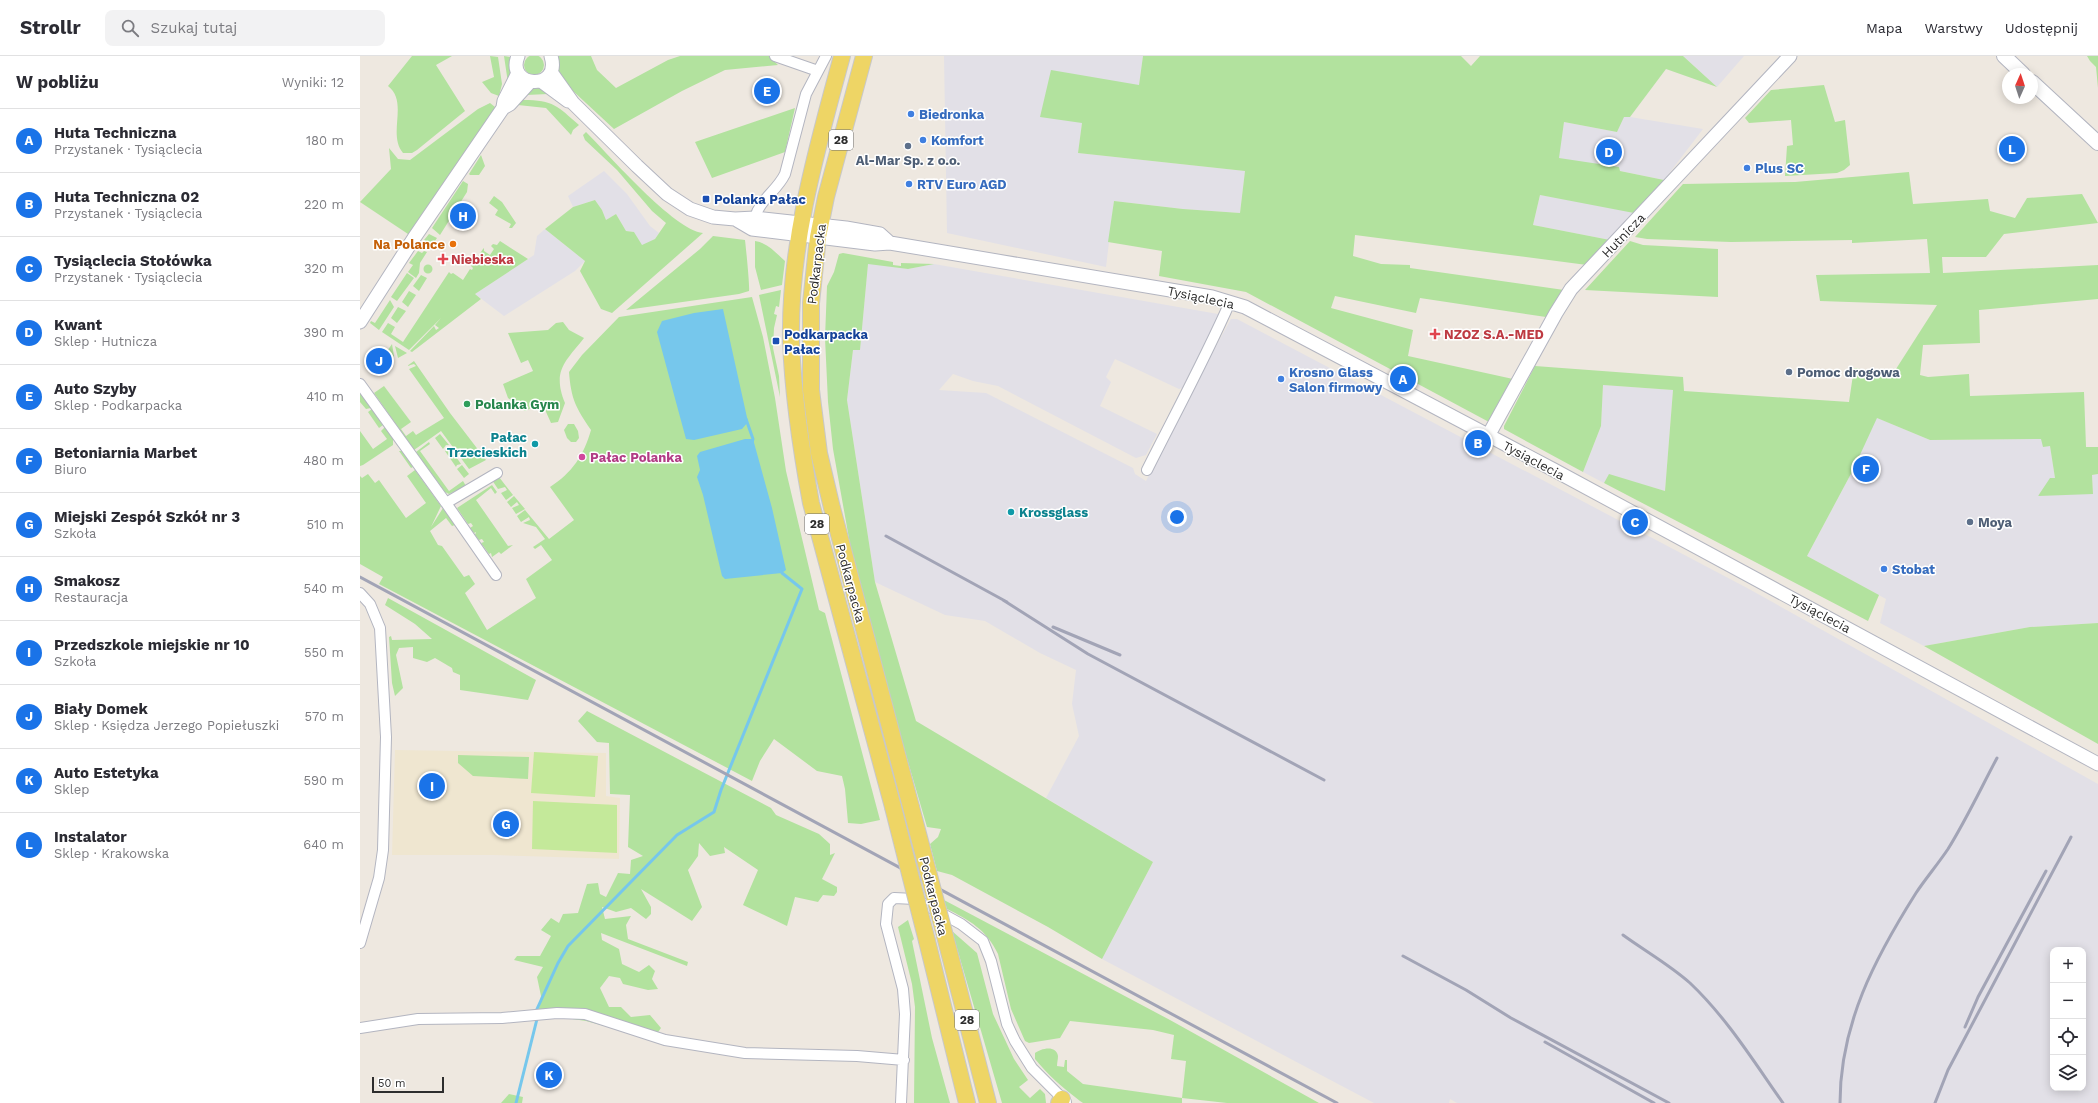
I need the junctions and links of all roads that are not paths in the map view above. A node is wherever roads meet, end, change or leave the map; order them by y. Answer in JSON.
{"nodes":[{"id":1,"x":518,"y":56,"type":"edge"},
{"id":2,"x":551,"y":56,"type":"edge"},
{"id":3,"x":775,"y":56,"type":"edge"},
{"id":4,"x":826,"y":56,"type":"edge"},
{"id":5,"x":842,"y":56,"type":"edge"},
{"id":6,"x":864,"y":56,"type":"edge"},
{"id":7,"x":1790,"y":56,"type":"edge"},
{"id":8,"x":2004,"y":56,"type":"edge"},
{"id":9,"x":2017,"y":68,"type":"edge"},
{"id":10,"x":818,"y":70,"type":"junction"},
{"id":11,"x":518,"y":73,"type":"junction"},
{"id":12,"x":541,"y":78,"type":"junction"},
{"id":13,"x":2038,"y":88,"type":"edge"},
{"id":14,"x":503,"y":108,"type":"junction"},
{"id":15,"x":2098,"y":143,"type":"edge"},
{"id":16,"x":755,"y":218,"type":"junction"},
{"id":17,"x":735,"y":219,"type":"junction"},
{"id":18,"x":801,"y":229,"type":"junction"},
{"id":19,"x":819,"y":231,"type":"junction"},
{"id":20,"x":1230,"y":302,"type":"junction"},
{"id":21,"x":360,"y":322,"type":"edge"},
{"id":22,"x":360,"y":384,"type":"edge"},
{"id":23,"x":1488,"y":436,"type":"junction"},
{"id":24,"x":1147,"y":470,"type":"dead end"},
{"id":25,"x":497,"y":473,"type":"dead end"},
{"id":26,"x":446,"y":502,"type":"junction"},
{"id":27,"x":496,"y":575,"type":"dead end"},
{"id":28,"x":360,"y":593,"type":"edge"},
{"id":29,"x":2098,"y":764,"type":"edge"},
{"id":30,"x":360,"y":943,"type":"edge"},
{"id":31,"x":360,"y":1028,"type":"edge"},
{"id":32,"x":904,"y":1060,"type":"junction"},
{"id":33,"x":1063,"y":1102,"type":"edge"},
{"id":34,"x":901,"y":1103,"type":"edge"},
{"id":35,"x":967,"y":1103,"type":"edge"},
{"id":36,"x":988,"y":1103,"type":"edge"}],
"edges":[{"from":1,"to":11,"type":"street"},
{"from":2,"to":12,"type":"street"},
{"from":3,"to":10,"type":"street"},
{"from":4,"to":10,"type":"street"},
{"from":5,"to":18,"type":"main road","name":"Podkarpacka","number":"28"},
{"from":6,"to":19,"type":"main road","name":"Podkarpacka","number":"28"},
{"from":7,"to":23,"type":"street","name":"Hutnicza"},
{"from":8,"to":9,"type":"main road"},
{"from":10,"to":16,"type":"street"},
{"from":11,"to":12,"type":"street"},
{"from":11,"to":14,"type":"street"},
{"from":12,"to":14,"type":"street"},
{"from":12,"to":17,"type":"street"},
{"from":13,"to":15,"type":"main road"},
{"from":14,"to":21,"type":"street"},
{"from":16,"to":17,"type":"street"},
{"from":16,"to":18,"type":"street"},
{"from":17,"to":18,"type":"street"},
{"from":18,"to":19,"type":"street","name":"Tysiąclecia"},
{"from":18,"to":35,"type":"main road","name":"Podkarpacka","number":"28","bridge":true},
{"from":19,"to":20,"type":"street","name":"Tysiąclecia"},
{"from":19,"to":36,"type":"main road","name":"Podkarpacka","number":"28","bridge":true},
{"from":20,"to":23,"type":"street","name":"Tysiąclecia"},
{"from":20,"to":24,"type":"street"},
{"from":22,"to":26,"type":"street"},
{"from":23,"to":29,"type":"street","name":"Tysiąclecia"},
{"from":25,"to":26,"type":"street"},
{"from":26,"to":27,"type":"street"},
{"from":28,"to":30,"type":"street"},
{"from":31,"to":32,"type":"street"},
{"from":32,"to":33,"type":"street"},
{"from":32,"to":34,"type":"street"}]}
